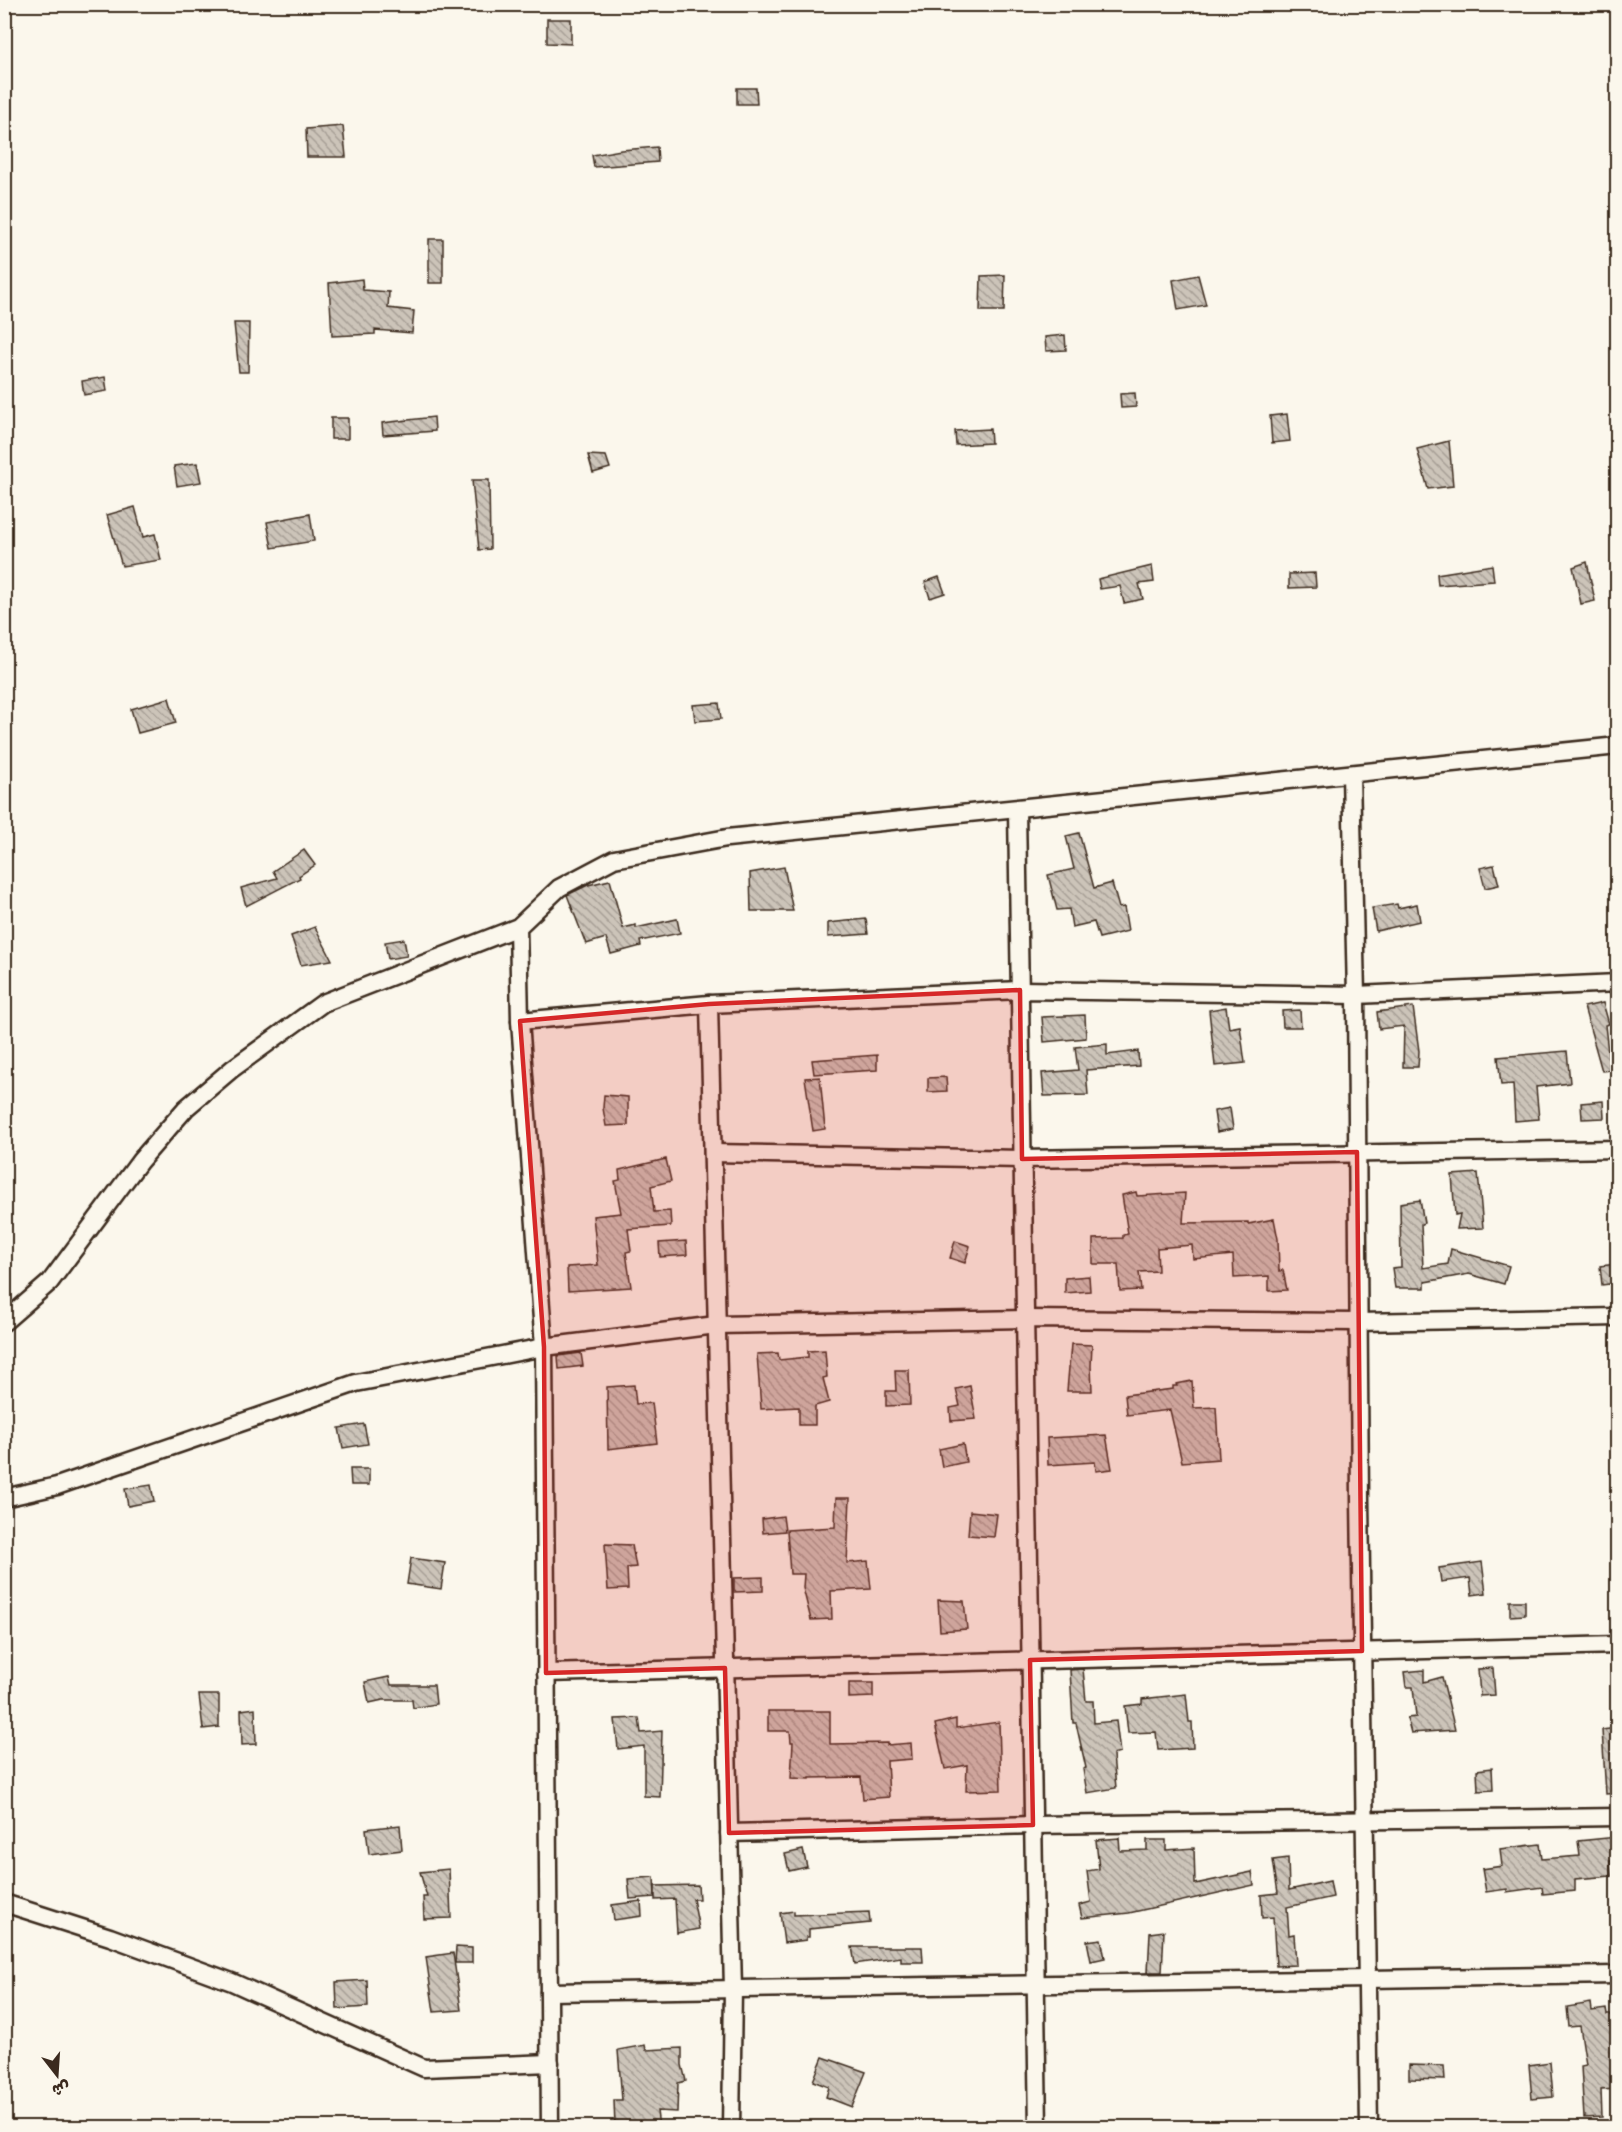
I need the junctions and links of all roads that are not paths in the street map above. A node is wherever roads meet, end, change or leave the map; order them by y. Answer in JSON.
{"nodes":[{"id":1,"x":1617,"y":746,"type":"edge"},
{"id":2,"x":1351,"y":774,"type":"junction"},
{"id":3,"x":1017,"y":810,"type":"junction"},
{"id":4,"x":518,"y":927,"type":"junction"},
{"id":5,"x":1617,"y":983,"type":"edge"},
{"id":6,"x":1020,"y":990,"type":"junction"},
{"id":7,"x":1356,"y":995,"type":"junction"},
{"id":8,"x":709,"y":1004,"type":"junction"},
{"id":9,"x":520,"y":1021,"type":"junction"},
{"id":10,"x":1617,"y":1149,"type":"edge"},
{"id":11,"x":1357,"y":1152,"type":"junction"},
{"id":12,"x":713,"y":1153,"type":"junction"},
{"id":13,"x":1022,"y":1159,"type":"junction"},
{"id":14,"x":1617,"y":1317,"type":"edge"},
{"id":15,"x":1025,"y":1319,"type":"junction"},
{"id":16,"x":4,"y":1322,"type":"edge"},
{"id":17,"x":1358,"y":1322,"type":"junction"},
{"id":18,"x":716,"y":1325,"type":"junction"},
{"id":19,"x":543,"y":1347,"type":"junction"},
{"id":20,"x":4,"y":1497,"type":"edge"},
{"id":21,"x":1617,"y":1645,"type":"edge"},
{"id":22,"x":1362,"y":1651,"type":"junction"},
{"id":23,"x":1030,"y":1660,"type":"junction"},
{"id":24,"x":725,"y":1668,"type":"junction"},
{"id":25,"x":546,"y":1673,"type":"junction"},
{"id":26,"x":1617,"y":1817,"type":"edge"},
{"id":27,"x":1364,"y":1821,"type":"junction"},
{"id":28,"x":1033,"y":1825,"type":"junction"},
{"id":29,"x":729,"y":1833,"type":"junction"},
{"id":30,"x":4,"y":1904,"type":"edge"},
{"id":31,"x":1617,"y":1975,"type":"edge"},
{"id":32,"x":1367,"y":1980,"type":"junction"},
{"id":33,"x":1036,"y":1985,"type":"junction"},
{"id":34,"x":733,"y":1989,"type":"junction"},
{"id":35,"x":549,"y":1992,"type":"junction"},
{"id":36,"x":550,"y":2063,"type":"junction"},
{"id":37,"x":550,"y":2127,"type":"edge"},
{"id":38,"x":731,"y":2127,"type":"edge"},
{"id":39,"x":1038,"y":2127,"type":"edge"},
{"id":40,"x":1369,"y":2127,"type":"edge"}],
"edges":[{"from":1,"to":2,"type":"street"},
{"from":2,"to":3,"type":"street"},
{"from":2,"to":7,"type":"street"},
{"from":3,"to":4,"type":"street"},
{"from":3,"to":6,"type":"street"},
{"from":4,"to":9,"type":"street"},
{"from":4,"to":16,"type":"street"},
{"from":5,"to":7,"type":"street"},
{"from":6,"to":7,"type":"street"},
{"from":6,"to":8,"type":"street"},
{"from":6,"to":13,"type":"street"},
{"from":7,"to":11,"type":"street"},
{"from":8,"to":9,"type":"street"},
{"from":8,"to":12,"type":"street"},
{"from":9,"to":19,"type":"street"},
{"from":10,"to":11,"type":"street"},
{"from":11,"to":13,"type":"street"},
{"from":11,"to":17,"type":"street"},
{"from":12,"to":13,"type":"street"},
{"from":12,"to":18,"type":"street"},
{"from":13,"to":15,"type":"street"},
{"from":14,"to":17,"type":"street"},
{"from":15,"to":17,"type":"street"},
{"from":15,"to":18,"type":"street"},
{"from":15,"to":23,"type":"street"},
{"from":17,"to":22,"type":"street"},
{"from":18,"to":19,"type":"street"},
{"from":18,"to":24,"type":"street"},
{"from":19,"to":20,"type":"street"},
{"from":19,"to":25,"type":"street"},
{"from":21,"to":22,"type":"street"},
{"from":22,"to":23,"type":"street"},
{"from":22,"to":27,"type":"street"},
{"from":23,"to":24,"type":"street"},
{"from":23,"to":28,"type":"street"},
{"from":24,"to":25,"type":"street"},
{"from":24,"to":29,"type":"street"},
{"from":25,"to":35,"type":"street"},
{"from":26,"to":27,"type":"street"},
{"from":27,"to":28,"type":"street"},
{"from":27,"to":32,"type":"street"},
{"from":28,"to":29,"type":"street"},
{"from":28,"to":33,"type":"street"},
{"from":29,"to":34,"type":"street"},
{"from":30,"to":36,"type":"street"},
{"from":31,"to":32,"type":"street"},
{"from":32,"to":33,"type":"street"},
{"from":32,"to":40,"type":"street"},
{"from":33,"to":34,"type":"street"},
{"from":33,"to":39,"type":"street"},
{"from":34,"to":35,"type":"street"},
{"from":34,"to":38,"type":"street"},
{"from":35,"to":36,"type":"street"},
{"from":36,"to":37,"type":"street"}]}
